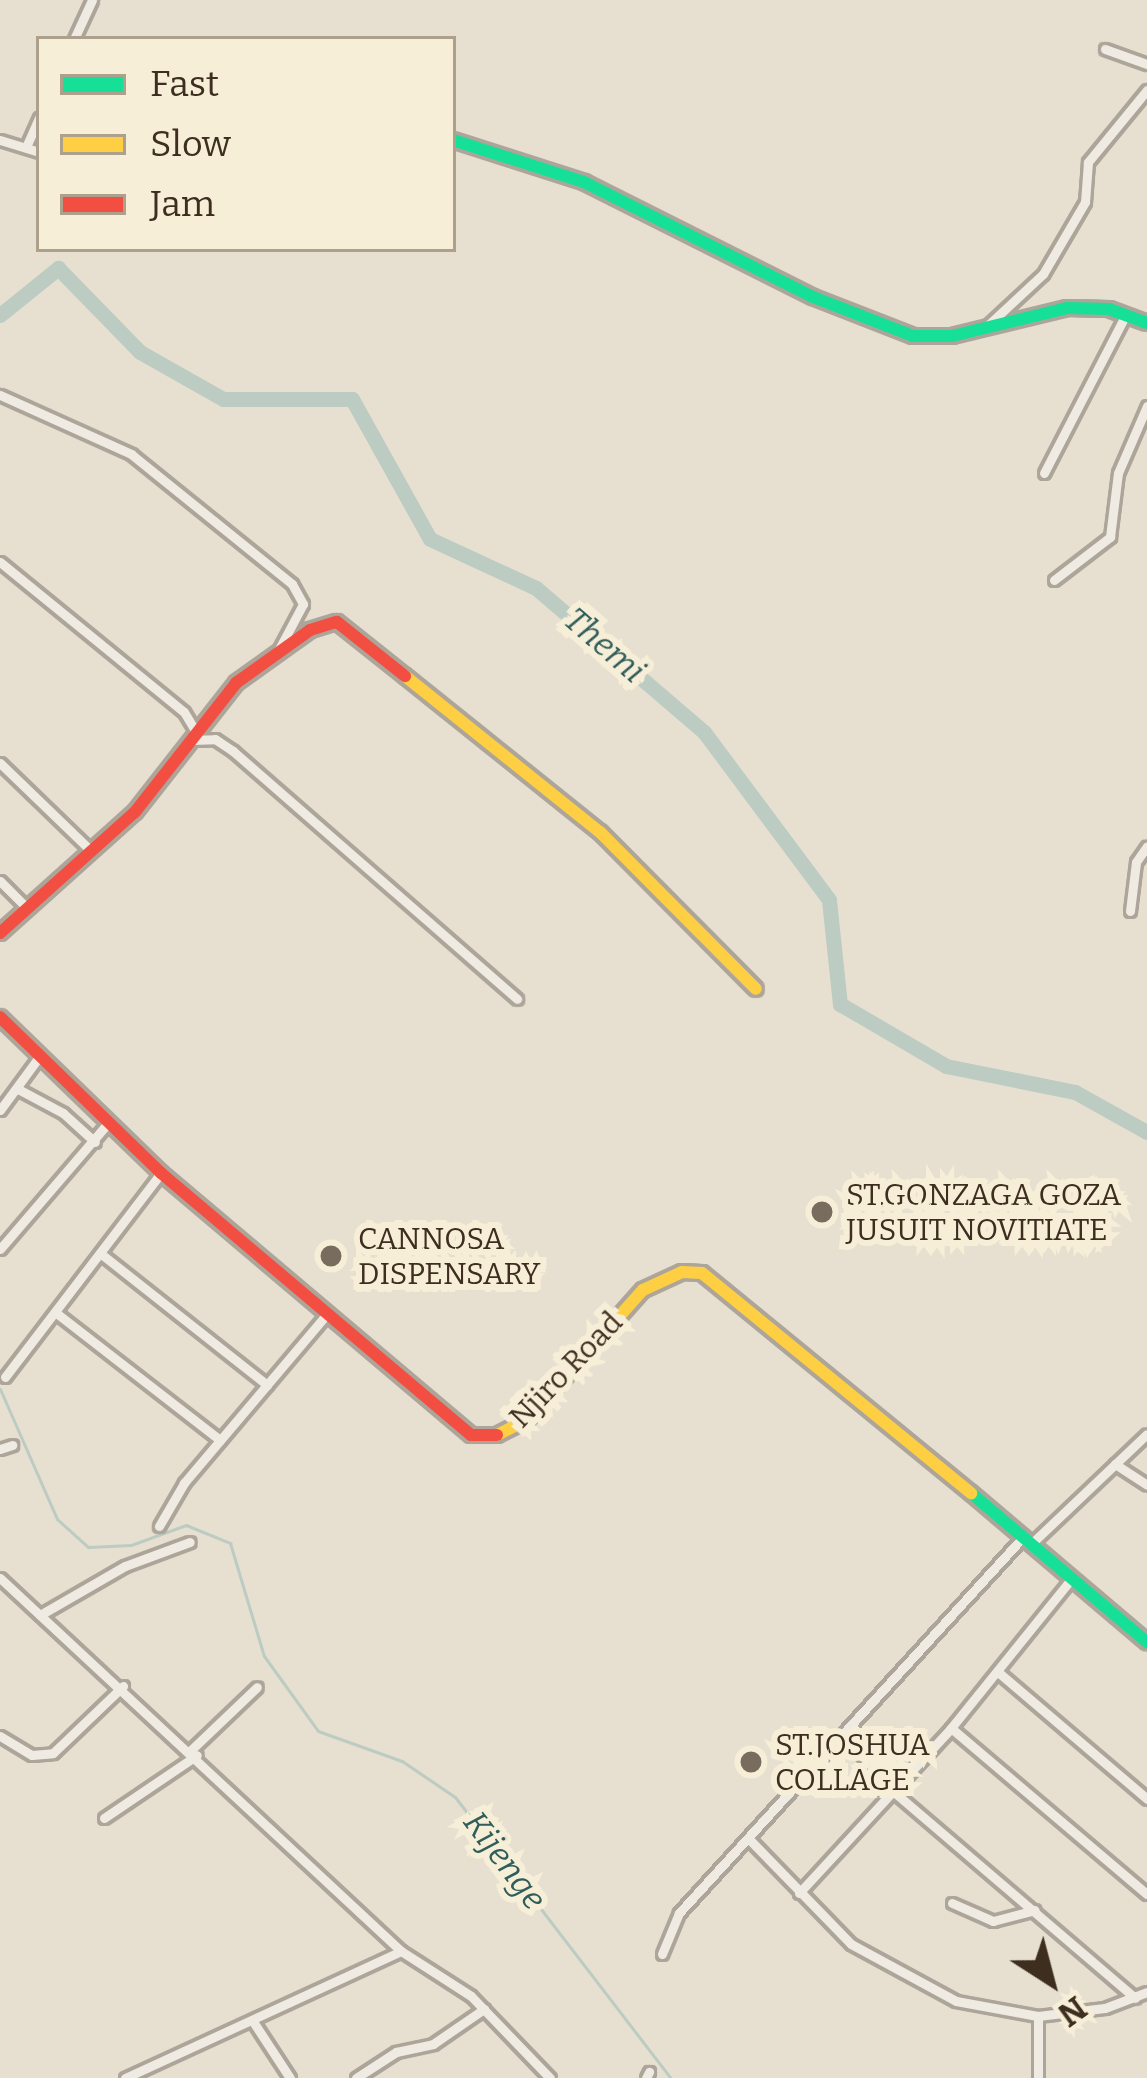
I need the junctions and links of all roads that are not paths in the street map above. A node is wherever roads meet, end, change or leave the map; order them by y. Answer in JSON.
{"nodes":[{"id":1,"x":92,"y":0,"type":"edge"},
{"id":2,"x":75,"y":36,"type":"edge"},
{"id":3,"x":1105,"y":49,"type":"dead end"},
{"id":4,"x":1147,"y":64,"type":"edge"},
{"id":5,"x":1147,"y":90,"type":"edge"},
{"id":6,"x":36,"y":125,"type":"edge"},
{"id":7,"x":0,"y":140,"type":"edge"},
{"id":8,"x":456,"y":141,"type":"edge"},
{"id":9,"x":26,"y":147,"type":"junction"},
{"id":10,"x":36,"y":151,"type":"edge"},
{"id":11,"x":1125,"y":316,"type":"junction"},
{"id":12,"x":1147,"y":323,"type":"edge"},
{"id":13,"x":985,"y":328,"type":"junction"},
{"id":14,"x":0,"y":395,"type":"edge"},
{"id":15,"x":1147,"y":406,"type":"edge"},
{"id":16,"x":1045,"y":473,"type":"dead end"},
{"id":17,"x":0,"y":562,"type":"edge"},
{"id":18,"x":1054,"y":580,"type":"dead end"},
{"id":19,"x":275,"y":656,"type":"junction"},
{"id":20,"x":194,"y":737,"type":"junction"},
{"id":21,"x":0,"y":763,"type":"edge"},
{"id":22,"x":1147,"y":846,"type":"edge"},
{"id":23,"x":87,"y":847,"type":"junction"},
{"id":24,"x":0,"y":881,"type":"edge"},
{"id":25,"x":26,"y":908,"type":"junction"},
{"id":26,"x":1130,"y":910,"type":"dead end"},
{"id":27,"x":0,"y":933,"type":"edge"},
{"id":28,"x":756,"y":988,"type":"dead end"},
{"id":29,"x":518,"y":999,"type":"dead end"},
{"id":30,"x":0,"y":1018,"type":"edge"},
{"id":31,"x":38,"y":1057,"type":"junction"},
{"id":32,"x":18,"y":1089,"type":"junction"},
{"id":33,"x":0,"y":1110,"type":"edge"},
{"id":34,"x":108,"y":1123,"type":"junction"},
{"id":35,"x":95,"y":1142,"type":"junction"},
{"id":36,"x":161,"y":1173,"type":"junction"},
{"id":37,"x":0,"y":1249,"type":"edge"},
{"id":38,"x":100,"y":1252,"type":"junction"},
{"id":39,"x":55,"y":1312,"type":"junction"},
{"id":40,"x":326,"y":1316,"type":"junction"},
{"id":41,"x":5,"y":1377,"type":"dead end"},
{"id":42,"x":267,"y":1385,"type":"junction"},
{"id":43,"x":1147,"y":1434,"type":"edge"},
{"id":44,"x":220,"y":1440,"type":"junction"},
{"id":45,"x":12,"y":1445,"type":"dead end"},
{"id":46,"x":0,"y":1449,"type":"edge"},
{"id":47,"x":1115,"y":1464,"type":"junction"},
{"id":48,"x":1147,"y":1485,"type":"edge"},
{"id":49,"x":158,"y":1526,"type":"dead end"},
{"id":50,"x":1028,"y":1540,"type":"junction"},
{"id":51,"x":190,"y":1542,"type":"dead end"},
{"id":52,"x":0,"y":1578,"type":"edge"},
{"id":53,"x":1072,"y":1578,"type":"junction"},
{"id":54,"x":40,"y":1615,"type":"junction"},
{"id":55,"x":1147,"y":1642,"type":"edge"},
{"id":56,"x":998,"y":1672,"type":"junction"},
{"id":57,"x":123,"y":1686,"type":"junction"},
{"id":58,"x":257,"y":1688,"type":"dead end"},
{"id":59,"x":951,"y":1728,"type":"junction"},
{"id":60,"x":0,"y":1736,"type":"edge"},
{"id":61,"x":845,"y":1736,"type":"junction"},
{"id":62,"x":194,"y":1753,"type":"junction"},
{"id":63,"x":894,"y":1792,"type":"junction"},
{"id":64,"x":1147,"y":1798,"type":"edge"},
{"id":65,"x":104,"y":1818,"type":"dead end"},
{"id":66,"x":748,"y":1838,"type":"junction"},
{"id":67,"x":1142,"y":1882,"type":"edge"},
{"id":68,"x":799,"y":1893,"type":"junction"},
{"id":69,"x":1147,"y":1894,"type":"edge"},
{"id":70,"x":952,"y":1903,"type":"dead end"},
{"id":71,"x":1035,"y":1910,"type":"junction"},
{"id":72,"x":401,"y":1951,"type":"junction"},
{"id":73,"x":662,"y":1954,"type":"dead end"},
{"id":74,"x":1147,"y":1991,"type":"edge"},
{"id":75,"x":1135,"y":1998,"type":"junction"},
{"id":76,"x":484,"y":2009,"type":"junction"},
{"id":77,"x":1038,"y":2016,"type":"junction"},
{"id":78,"x":254,"y":2023,"type":"junction"},
{"id":79,"x":125,"y":2078,"type":"edge"},
{"id":80,"x":290,"y":2078,"type":"edge"},
{"id":81,"x":356,"y":2078,"type":"edge"},
{"id":82,"x":550,"y":2078,"type":"edge"},
{"id":83,"x":1038,"y":2078,"type":"edge"}],
"edges":[{"from":1,"to":2,"type":"street"},
{"from":3,"to":4,"type":"street"},
{"from":5,"to":13,"type":"street"},
{"from":6,"to":9,"type":"street"},
{"from":7,"to":9,"type":"street"},
{"from":8,"to":13,"type":"street"},
{"from":9,"to":10,"type":"street"},
{"from":11,"to":12,"type":"street"},
{"from":11,"to":13,"type":"street"},
{"from":11,"to":16,"type":"street"},
{"from":14,"to":19,"type":"street"},
{"from":15,"to":18,"type":"street"},
{"from":17,"to":20,"type":"street"},
{"from":19,"to":20,"type":"street"},
{"from":19,"to":28,"type":"street"},
{"from":20,"to":23,"type":"street"},
{"from":20,"to":29,"type":"street"},
{"from":21,"to":23,"type":"street"},
{"from":22,"to":26,"type":"street"},
{"from":23,"to":25,"type":"street"},
{"from":24,"to":25,"type":"street"},
{"from":25,"to":27,"type":"street"},
{"from":30,"to":31,"type":"street","name":"Njiro Road"},
{"from":31,"to":32,"type":"street"},
{"from":31,"to":34,"type":"street","name":"Njiro Road"},
{"from":32,"to":33,"type":"street"},
{"from":32,"to":35,"type":"street"},
{"from":34,"to":35,"type":"street"},
{"from":34,"to":36,"type":"street","name":"Njiro Road"},
{"from":35,"to":37,"type":"street"},
{"from":36,"to":38,"type":"street"},
{"from":36,"to":40,"type":"street","name":"Njiro Road"},
{"from":38,"to":39,"type":"street"},
{"from":38,"to":42,"type":"street"},
{"from":39,"to":41,"type":"street"},
{"from":39,"to":44,"type":"street"},
{"from":40,"to":42,"type":"street"},
{"from":40,"to":50,"type":"street","name":"Njiro Road"},
{"from":42,"to":44,"type":"street"},
{"from":43,"to":47,"type":"street"},
{"from":44,"to":49,"type":"street"},
{"from":45,"to":46,"type":"street"},
{"from":47,"to":48,"type":"street"},
{"from":47,"to":50,"type":"street"},
{"from":50,"to":53,"type":"street","name":"Njiro Road"},
{"from":50,"to":61,"type":"street"},
{"from":51,"to":54,"type":"street"},
{"from":52,"to":54,"type":"street"},
{"from":53,"to":55,"type":"street","name":"Njiro Road"},
{"from":53,"to":56,"type":"street"},
{"from":54,"to":57,"type":"street"},
{"from":56,"to":59,"type":"street"},
{"from":56,"to":64,"type":"street"},
{"from":57,"to":60,"type":"street"},
{"from":57,"to":62,"type":"street"},
{"from":58,"to":62,"type":"street"},
{"from":59,"to":63,"type":"street"},
{"from":59,"to":67,"type":"street"},
{"from":61,"to":63,"type":"street"},
{"from":61,"to":66,"type":"street"},
{"from":62,"to":65,"type":"street"},
{"from":62,"to":72,"type":"street"},
{"from":63,"to":68,"type":"street"},
{"from":63,"to":71,"type":"street"},
{"from":66,"to":68,"type":"street"},
{"from":66,"to":73,"type":"street"},
{"from":67,"to":69,"type":"street"},
{"from":68,"to":77,"type":"street"},
{"from":70,"to":71,"type":"street"},
{"from":71,"to":75,"type":"street"},
{"from":72,"to":76,"type":"street"},
{"from":72,"to":78,"type":"street"},
{"from":74,"to":75,"type":"street"},
{"from":75,"to":77,"type":"street"},
{"from":76,"to":81,"type":"street"},
{"from":76,"to":82,"type":"street"},
{"from":77,"to":83,"type":"street"},
{"from":78,"to":79,"type":"street"},
{"from":78,"to":80,"type":"street"}]}
